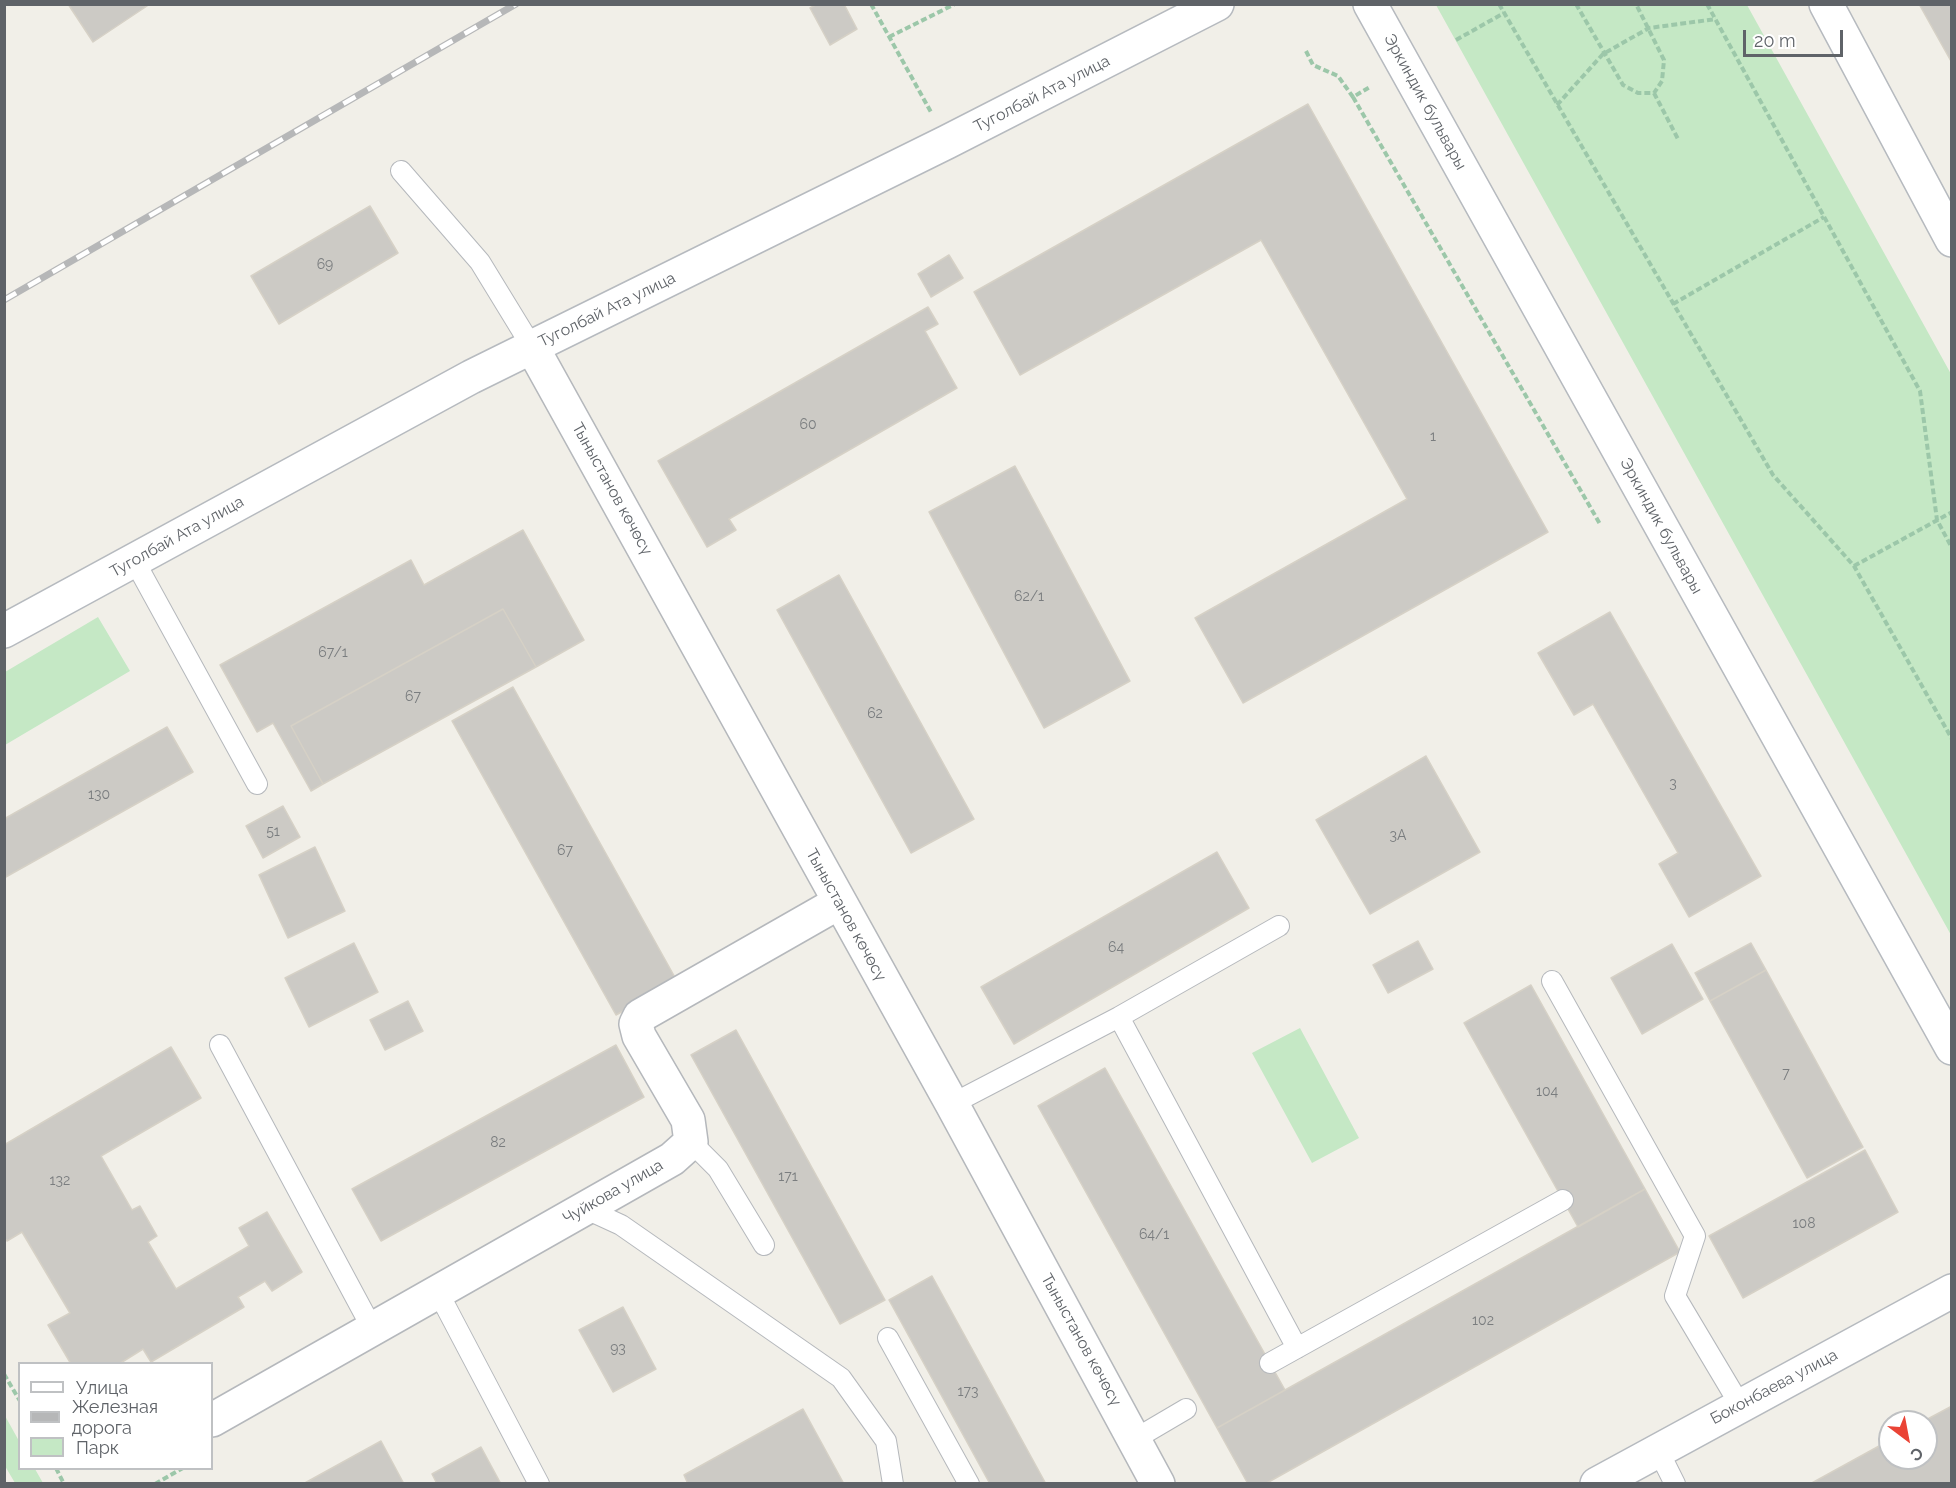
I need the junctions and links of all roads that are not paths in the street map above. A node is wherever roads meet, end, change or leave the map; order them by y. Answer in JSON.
{"nodes":[{"id":1,"x":1217,"y":4,"type":"edge"},
{"id":2,"x":1370,"y":4,"type":"edge"},
{"id":3,"x":1826,"y":4,"type":"edge"},
{"id":4,"x":401,"y":171,"type":"dead end"},
{"id":5,"x":1952,"y":240,"type":"edge"},
{"id":6,"x":532,"y":347,"type":"junction"},
{"id":7,"x":134,"y":560,"type":"junction"},
{"id":8,"x":4,"y":631,"type":"edge"},
{"id":9,"x":257,"y":784,"type":"dead end"},
{"id":10,"x":838,"y":903,"type":"junction"},
{"id":11,"x":1279,"y":926,"type":"dead end"},
{"id":12,"x":1552,"y":981,"type":"dead end"},
{"id":13,"x":1119,"y":1017,"type":"junction"},
{"id":14,"x":220,"y":1045,"type":"dead end"},
{"id":15,"x":1952,"y":1048,"type":"edge"},
{"id":16,"x":952,"y":1104,"type":"junction"},
{"id":17,"x":691,"y":1142,"type":"junction"},
{"id":18,"x":1563,"y":1200,"type":"dead end"},
{"id":19,"x":584,"y":1208,"type":"junction"},
{"id":20,"x":764,"y":1245,"type":"dead end"},
{"id":21,"x":1952,"y":1292,"type":"edge"},
{"id":22,"x":438,"y":1293,"type":"junction"},
{"id":23,"x":373,"y":1330,"type":"junction"},
{"id":24,"x":888,"y":1338,"type":"dead end"},
{"id":25,"x":1297,"y":1348,"type":"junction"},
{"id":26,"x":1270,"y":1363,"type":"dead end"},
{"id":27,"x":1740,"y":1405,"type":"junction"},
{"id":28,"x":1186,"y":1409,"type":"dead end"},
{"id":29,"x":213,"y":1419,"type":"edge"},
{"id":30,"x":1135,"y":1439,"type":"junction"},
{"id":31,"x":1658,"y":1450,"type":"junction"},
{"id":32,"x":539,"y":1484,"type":"edge"},
{"id":33,"x":893,"y":1484,"type":"edge"},
{"id":34,"x":969,"y":1484,"type":"edge"},
{"id":35,"x":1158,"y":1484,"type":"edge"},
{"id":36,"x":1598,"y":1484,"type":"edge"},
{"id":37,"x":1675,"y":1484,"type":"edge"}],
"edges":[{"from":1,"to":6,"type":"street","name":"Туголбай Ата улица"},
{"from":2,"to":15,"type":"street","name":"Эркиндик бульвары"},
{"from":3,"to":5,"type":"street"},
{"from":4,"to":6,"type":"lane"},
{"from":6,"to":7,"type":"street","name":"Туголбай Ата улица"},
{"from":6,"to":10,"type":"street","name":"Тыныстанов көчөсү"},
{"from":7,"to":8,"type":"street","name":"Туголбай Ата улица"},
{"from":7,"to":9,"type":"lane"},
{"from":10,"to":16,"type":"street","name":"Тыныстанов көчөсү"},
{"from":10,"to":17,"type":"street"},
{"from":11,"to":13,"type":"lane"},
{"from":12,"to":27,"type":"lane"},
{"from":13,"to":16,"type":"lane"},
{"from":13,"to":25,"type":"lane"},
{"from":14,"to":23,"type":"lane"},
{"from":16,"to":30,"type":"street","name":"Тыныстанов көчөсү"},
{"from":17,"to":19,"type":"street","name":"Чуйкова улица"},
{"from":17,"to":20,"type":"lane"},
{"from":18,"to":25,"type":"lane"},
{"from":19,"to":22,"type":"street","name":"Чуйкова улица"},
{"from":19,"to":33,"type":"lane"},
{"from":21,"to":27,"type":"street","name":"Боконбаева улица"},
{"from":22,"to":23,"type":"street","name":"Чуйкова улица"},
{"from":22,"to":32,"type":"lane"},
{"from":23,"to":29,"type":"street","name":"Чуйкова улица"},
{"from":24,"to":34,"type":"lane"},
{"from":25,"to":26,"type":"lane"},
{"from":27,"to":31,"type":"street","name":"Боконбаева улица"},
{"from":28,"to":30,"type":"lane"},
{"from":30,"to":35,"type":"street","name":"Тыныстанов көчөсү"},
{"from":31,"to":36,"type":"street","name":"Боконбаева улица"},
{"from":31,"to":37,"type":"lane"}]}
